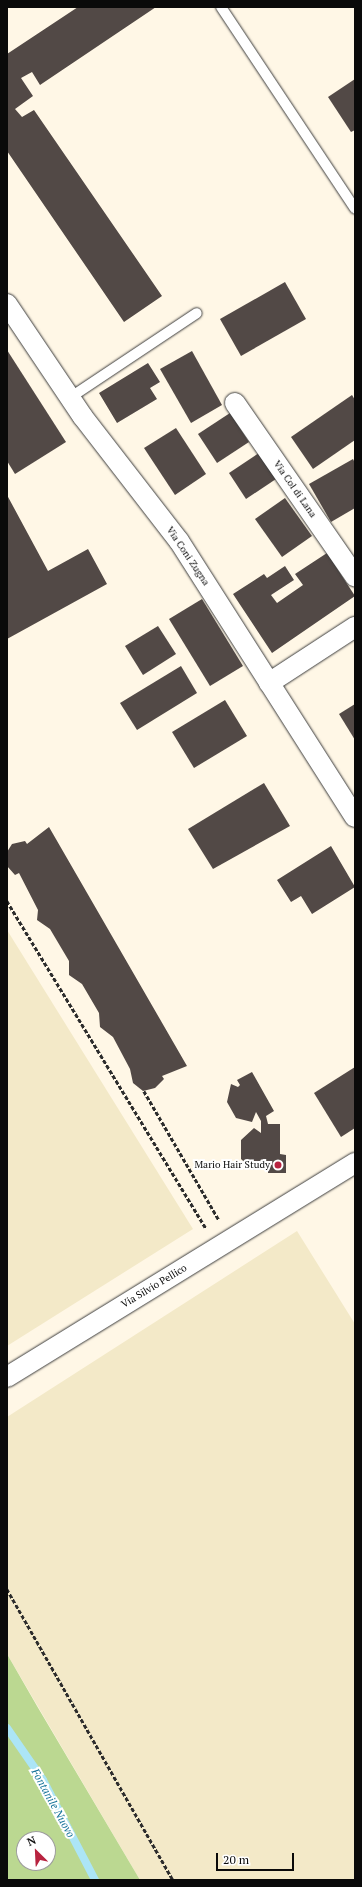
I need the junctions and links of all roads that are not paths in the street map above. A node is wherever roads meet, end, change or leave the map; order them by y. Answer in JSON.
{"nodes":[{"id":1,"x":221,"y":7,"type":"edge"},
{"id":2,"x":355,"y":209,"type":"edge"},
{"id":3,"x":7,"y":304,"type":"edge"},
{"id":4,"x":197,"y":313,"type":"dead end"},
{"id":5,"x":71,"y":397,"type":"junction"},
{"id":6,"x":235,"y":403,"type":"dead end"},
{"id":7,"x":355,"y":576,"type":"edge"},
{"id":8,"x":355,"y":627,"type":"edge"},
{"id":9,"x":269,"y":683,"type":"junction"},
{"id":10,"x":355,"y":817,"type":"edge"},
{"id":11,"x":355,"y":1163,"type":"edge"},
{"id":12,"x":7,"y":1377,"type":"edge"}],
"edges":[{"from":1,"to":2,"type":"lane"},
{"from":3,"to":5,"type":"street","name":"Via Coni Zugna"},
{"from":4,"to":5,"type":"lane"},
{"from":5,"to":9,"type":"street","name":"Via Coni Zugna"},
{"from":6,"to":7,"type":"street","name":"Via Col di Lana"},
{"from":8,"to":9,"type":"street"},
{"from":9,"to":10,"type":"street","name":"Via Coni Zugna"},
{"from":11,"to":12,"type":"street","name":"Via Silvio Pellico"}]}
